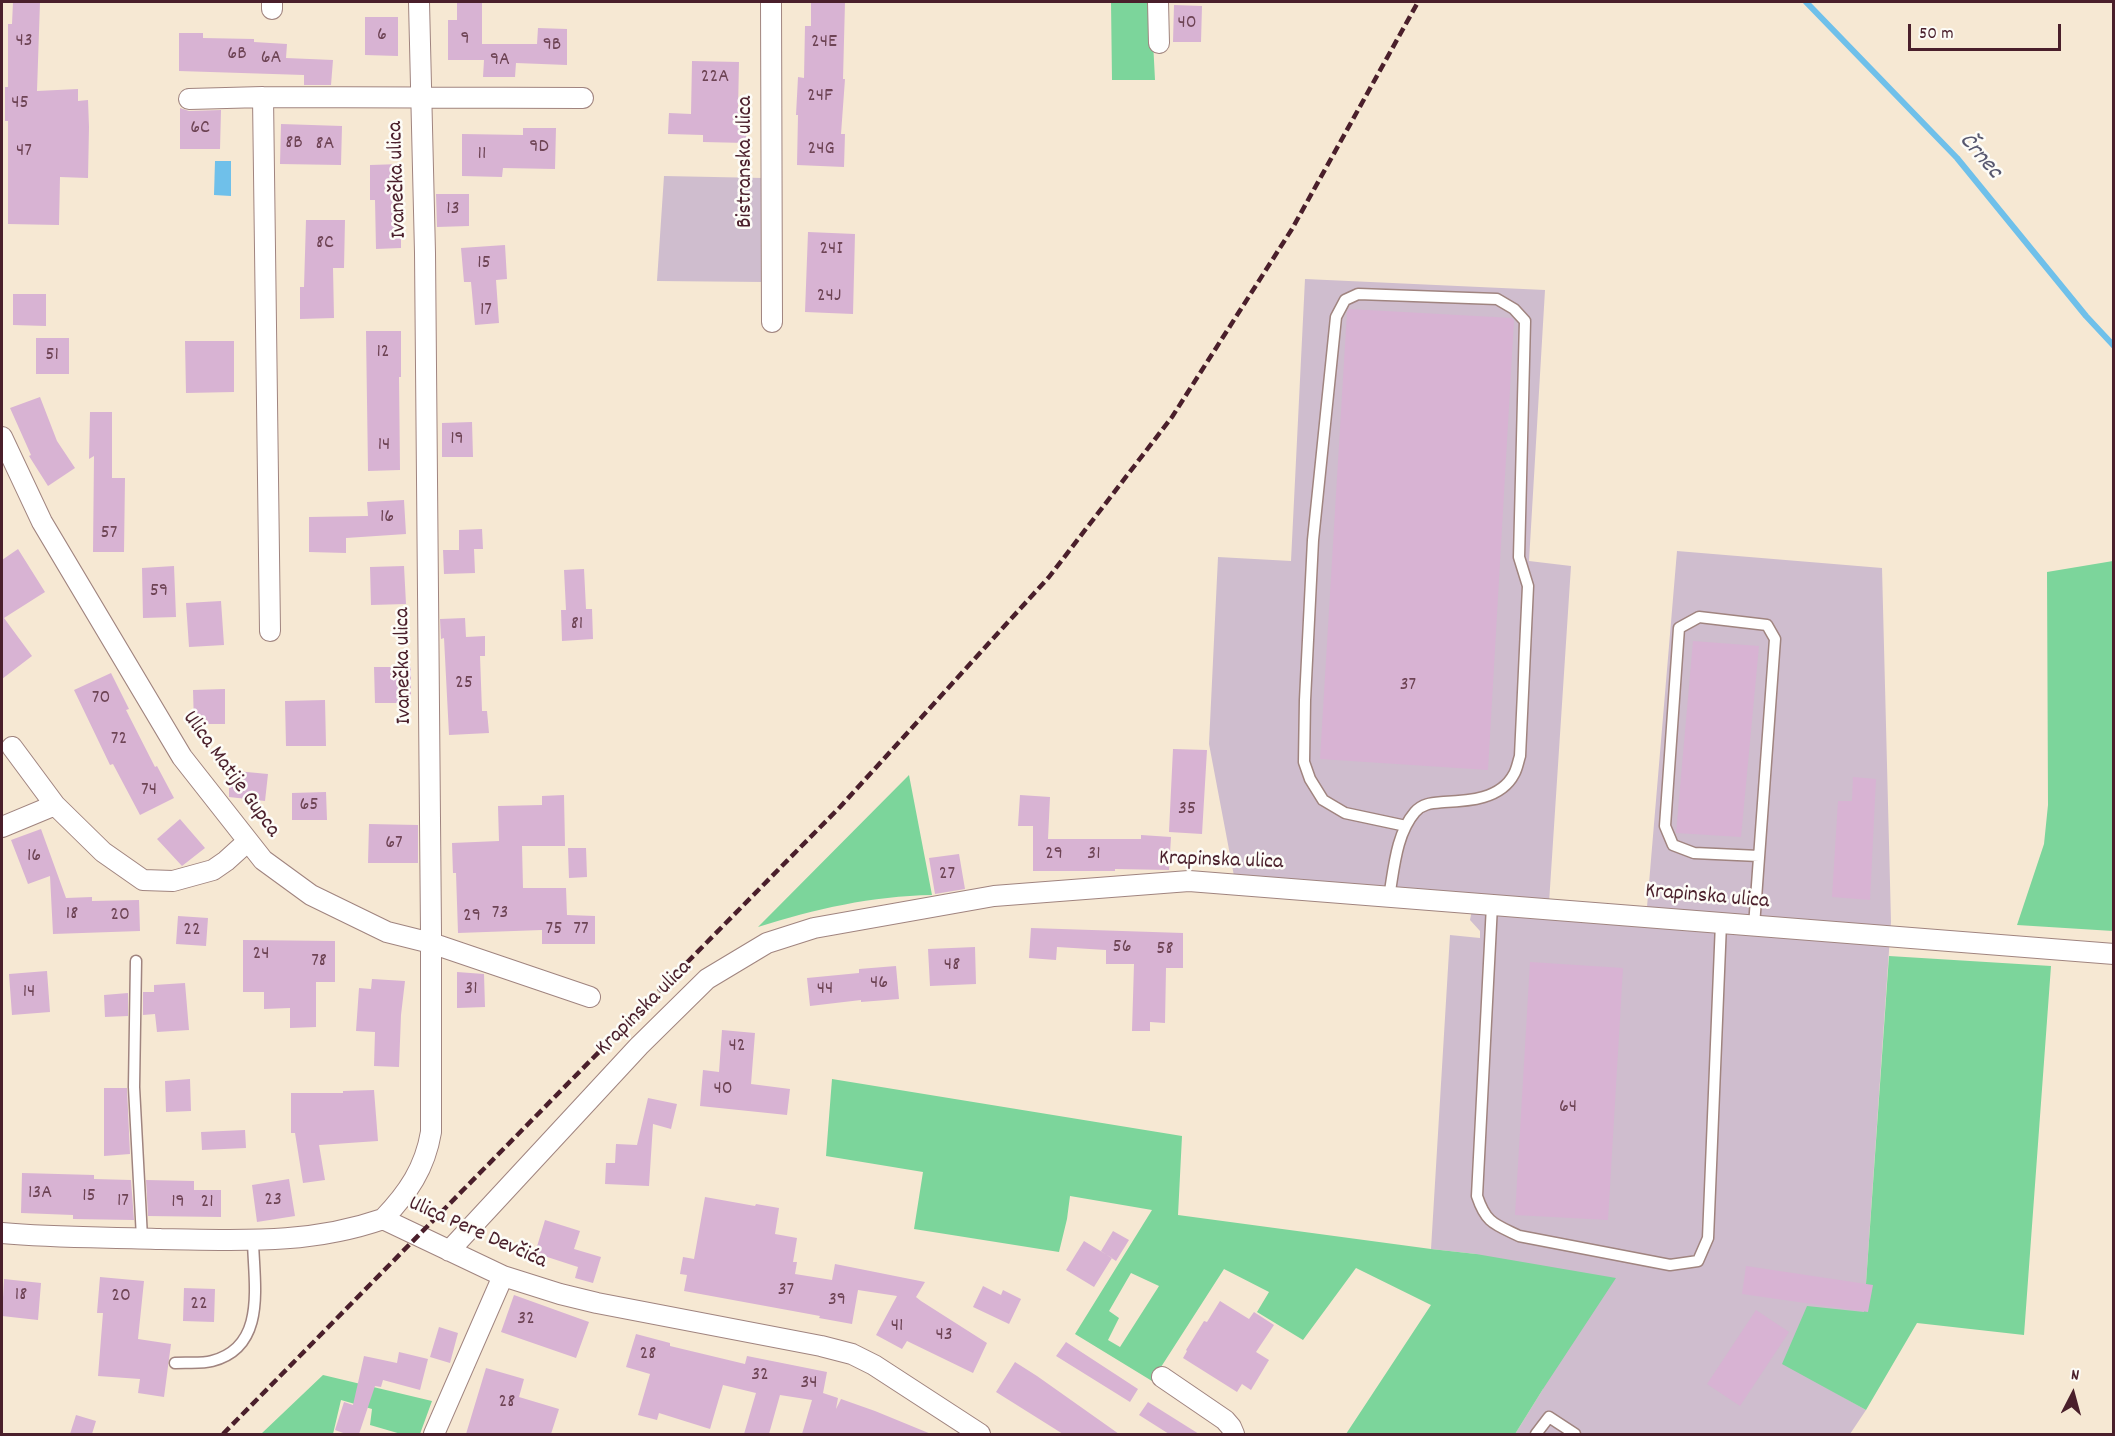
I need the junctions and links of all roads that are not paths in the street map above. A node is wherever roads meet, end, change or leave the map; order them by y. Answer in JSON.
{"nodes":[{"id":1,"x":419,"y":2,"type":"edge"},
{"id":2,"x":771,"y":2,"type":"edge"},
{"id":3,"x":1158,"y":2,"type":"edge"},
{"id":4,"x":1159,"y":43,"type":"dead end"},
{"id":5,"x":263,"y":97,"type":"junction"},
{"id":6,"x":420,"y":98,"type":"junction"},
{"id":7,"x":583,"y":98,"type":"dead end"},
{"id":8,"x":189,"y":99,"type":"dead end"},
{"id":9,"x":771,"y":322,"type":"dead end"},
{"id":10,"x":2,"y":437,"type":"edge"},
{"id":11,"x":270,"y":631,"type":"dead end"},
{"id":12,"x":12,"y":747,"type":"dead end"},
{"id":13,"x":55,"y":805,"type":"junction"},
{"id":14,"x":1406,"y":826,"type":"junction"},
{"id":15,"x":2,"y":827,"type":"edge"},
{"id":16,"x":247,"y":842,"type":"junction"},
{"id":17,"x":1759,"y":856,"type":"junction"},
{"id":18,"x":1389,"y":897,"type":"junction"},
{"id":19,"x":1492,"y":905,"type":"junction"},
{"id":20,"x":1721,"y":923,"type":"junction"},
{"id":21,"x":1754,"y":926,"type":"junction"},
{"id":22,"x":431,"y":943,"type":"junction"},
{"id":23,"x":2114,"y":954,"type":"edge"},
{"id":24,"x":136,"y":961,"type":"dead end"},
{"id":25,"x":590,"y":997,"type":"dead end"},
{"id":26,"x":383,"y":1219,"type":"junction"},
{"id":27,"x":2,"y":1233,"type":"edge"},
{"id":28,"x":142,"y":1238,"type":"junction"},
{"id":29,"x":253,"y":1241,"type":"junction"},
{"id":30,"x":449,"y":1251,"type":"junction"},
{"id":31,"x":502,"y":1276,"type":"junction"},
{"id":32,"x":175,"y":1363,"type":"dead end"},
{"id":33,"x":1162,"y":1377,"type":"dead end"},
{"id":34,"x":434,"y":1434,"type":"edge"},
{"id":35,"x":980,"y":1434,"type":"edge"},
{"id":36,"x":1234,"y":1434,"type":"edge"},
{"id":37,"x":1536,"y":1434,"type":"edge"},
{"id":38,"x":1575,"y":1434,"type":"edge"}],
"edges":[{"from":1,"to":6,"type":"street","name":"Ivanečka ulica"},
{"from":2,"to":9,"type":"street","name":"Bistranska ulica"},
{"from":3,"to":4,"type":"street"},
{"from":5,"to":6,"type":"street","name":"Ivanečka ulica"},
{"from":5,"to":8,"type":"street","name":"Ivanečka ulica"},
{"from":5,"to":11,"type":"street"},
{"from":6,"to":7,"type":"street","name":"Ivanečka ulica"},
{"from":6,"to":22,"type":"street","name":"Ivanečka ulica"},
{"from":10,"to":16,"type":"street","name":"Ulica Matije Gupca"},
{"from":12,"to":13,"type":"street"},
{"from":13,"to":15,"type":"street"},
{"from":13,"to":16,"type":"street"},
{"from":14,"to":14,"type":"lane"},
{"from":14,"to":18,"type":"lane"},
{"from":16,"to":22,"type":"street","name":"Ulica Matije Gupca"},
{"from":17,"to":17,"type":"lane"},
{"from":17,"to":21,"type":"lane"},
{"from":18,"to":19,"type":"street","name":"Krapinska ulica"},
{"from":18,"to":30,"type":"street","name":"Krapinska ulica"},
{"from":19,"to":20,"type":"street","name":"Krapinska ulica"},
{"from":19,"to":20,"type":"lane"},
{"from":20,"to":21,"type":"street","name":"Krapinska ulica"},
{"from":21,"to":23,"type":"street","name":"Krapinska ulica"},
{"from":22,"to":25,"type":"street","name":"Ulica Matije Gupca"},
{"from":22,"to":26,"type":"street","name":"Ivanečka ulica"},
{"from":24,"to":28,"type":"lane"},
{"from":26,"to":29,"type":"street","name":"Ulica Pere Devčića"},
{"from":26,"to":30,"type":"street","name":"Ulica Pere Devčića"},
{"from":27,"to":28,"type":"street","name":"Ulica Pere Devčića"},
{"from":28,"to":29,"type":"street","name":"Ulica Pere Devčića"},
{"from":29,"to":32,"type":"lane"},
{"from":30,"to":31,"type":"street","name":"Ulica Pere Devčića"},
{"from":31,"to":34,"type":"street"},
{"from":31,"to":35,"type":"street","name":"Ulica Pere Devčića"},
{"from":33,"to":36,"type":"street"},
{"from":37,"to":38,"type":"lane"}]}
